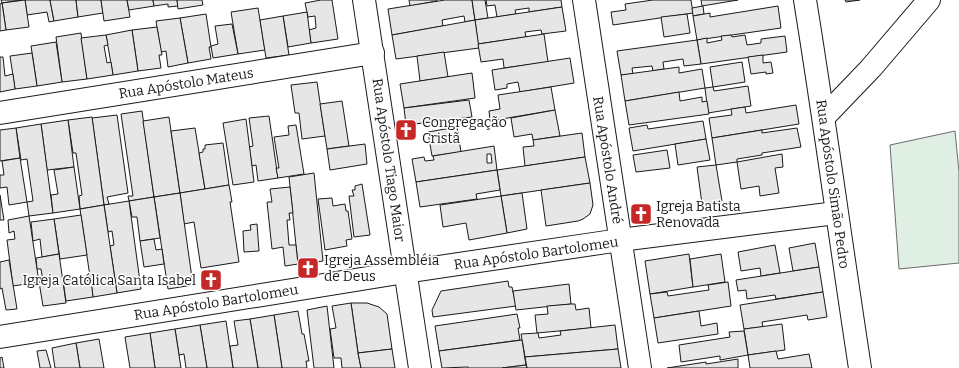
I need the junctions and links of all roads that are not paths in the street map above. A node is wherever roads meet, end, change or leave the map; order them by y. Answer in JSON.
{"nodes":[{"id":1,"x":364,"y":0,"type":"edge"},
{"id":2,"x":584,"y":0,"type":"edge"},
{"id":3,"x":805,"y":0,"type":"edge"},
{"id":4,"x":929,"y":0,"type":"edge"},
{"id":5,"x":373,"y":53,"type":"junction"},
{"id":6,"x":0,"y":113,"type":"edge"},
{"id":7,"x":824,"y":117,"type":"junction"},
{"id":8,"x":836,"y":213,"type":"junction"},
{"id":9,"x":620,"y":240,"type":"junction"},
{"id":10,"x":405,"y":272,"type":"junction"},
{"id":11,"x":0,"y":337,"type":"edge"},
{"id":12,"x":420,"y":368,"type":"edge"},
{"id":13,"x":640,"y":368,"type":"edge"},
{"id":14,"x":860,"y":368,"type":"edge"}],
"edges":[{"from":1,"to":5,"type":"street","name":"Rua Apóstolo Tiago Maior"},
{"from":2,"to":9,"type":"street","name":"Rua Apóstolo André"},
{"from":3,"to":7,"type":"street","name":"Rua Apóstolo Simão Pedro"},
{"from":4,"to":7,"type":"street"},
{"from":5,"to":6,"type":"street","name":"Rua Apóstolo Mateus"},
{"from":5,"to":10,"type":"street","name":"Rua Apóstolo Tiago Maior"},
{"from":7,"to":8,"type":"street","name":"Rua Apóstolo Simão Pedro"},
{"from":8,"to":9,"type":"street","name":"Rua Apóstolo Bartolomeu"},
{"from":8,"to":14,"type":"street","name":"Rua Apóstolo Simão Pedro"},
{"from":9,"to":10,"type":"street","name":"Rua Apóstolo Bartolomeu"},
{"from":9,"to":13,"type":"street","name":"Rua Apóstolo André"},
{"from":10,"to":11,"type":"street","name":"Rua Apóstolo Bartolomeu"},
{"from":10,"to":12,"type":"street","name":"Rua Apóstolo Tiago Maior"}]}
